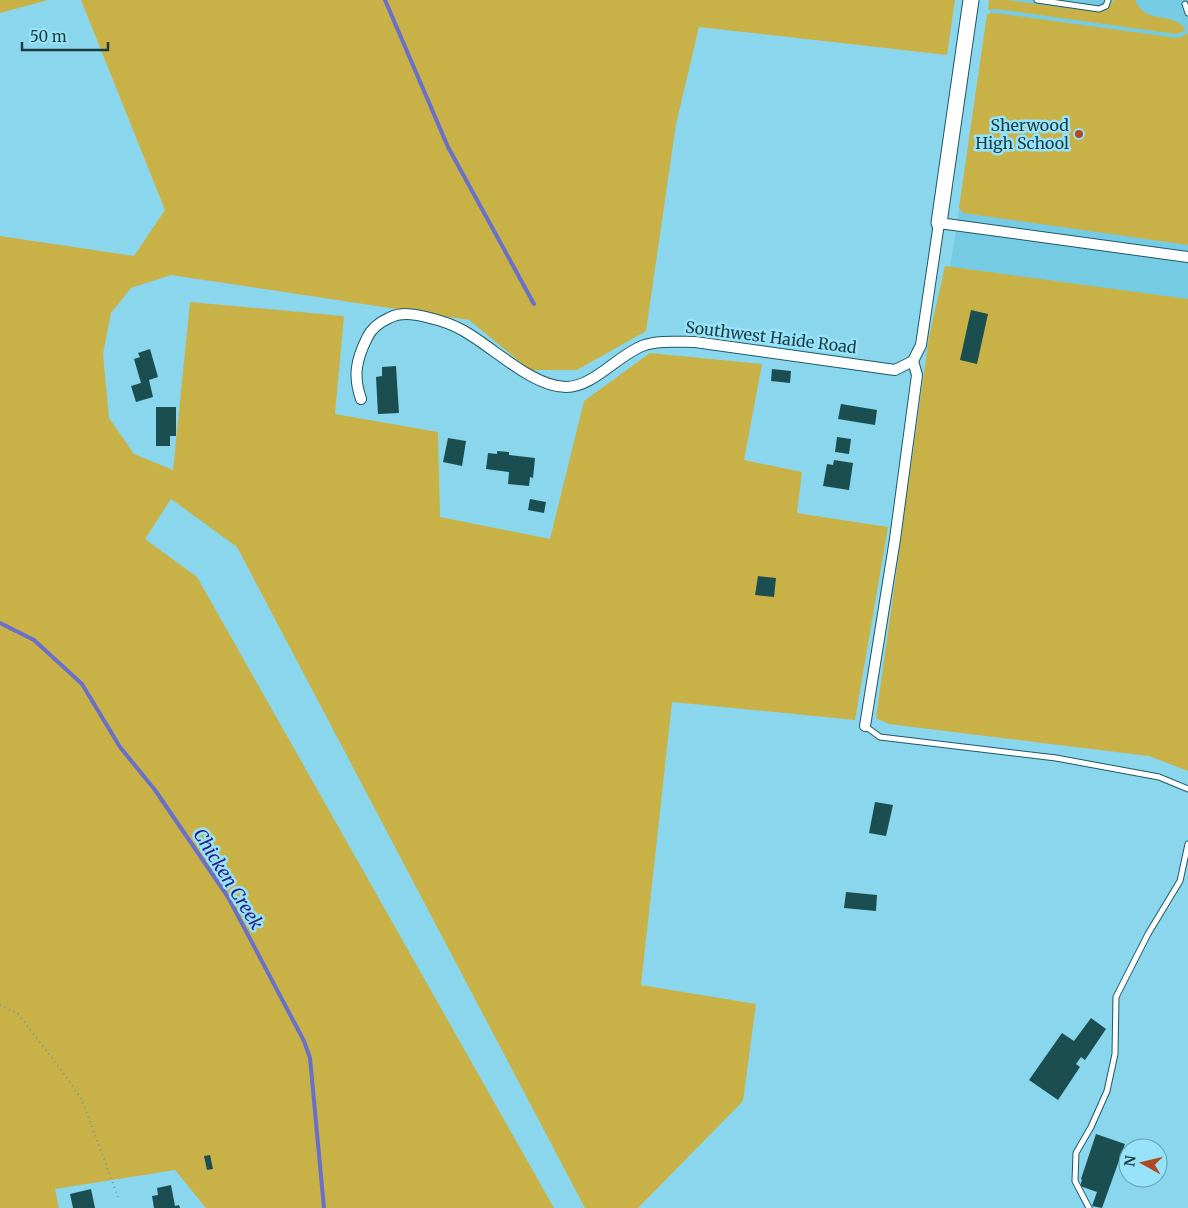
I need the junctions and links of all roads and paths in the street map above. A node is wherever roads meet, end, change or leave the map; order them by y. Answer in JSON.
{"nodes":[{"id":1,"x":971,"y":0,"type":"edge"},
{"id":2,"x":1037,"y":0,"type":"edge"},
{"id":3,"x":1108,"y":0,"type":"edge"},
{"id":4,"x":1185,"y":4,"type":"dead end"},
{"id":5,"x":1188,"y":13,"type":"edge"},
{"id":6,"x":938,"y":223,"type":"junction"},
{"id":7,"x":1188,"y":257,"type":"edge"},
{"id":8,"x":913,"y":361,"type":"junction"},
{"id":9,"x":361,"y":399,"type":"dead end"},
{"id":10,"x":865,"y":726,"type":"joint"},
{"id":11,"x":1188,"y":789,"type":"edge"},
{"id":12,"x":1188,"y":844,"type":"edge"},
{"id":13,"x":0,"y":1005,"type":"edge"},
{"id":14,"x":118,"y":1197,"type":"dead end"},
{"id":15,"x":1089,"y":1208,"type":"edge"}],
"edges":[{"from":1,"to":6,"type":"street"},
{"from":2,"to":3,"type":"lane"},
{"from":4,"to":5,"type":"lane"},
{"from":6,"to":7,"type":"street"},
{"from":6,"to":8,"type":"street"},
{"from":8,"to":9,"type":"street","name":"Southwest Haide Road"},
{"from":8,"to":10,"type":"street"},
{"from":10,"to":11,"type":"lane"},
{"from":12,"to":15,"type":"lane"},
{"from":13,"to":14,"type":"path"}]}
